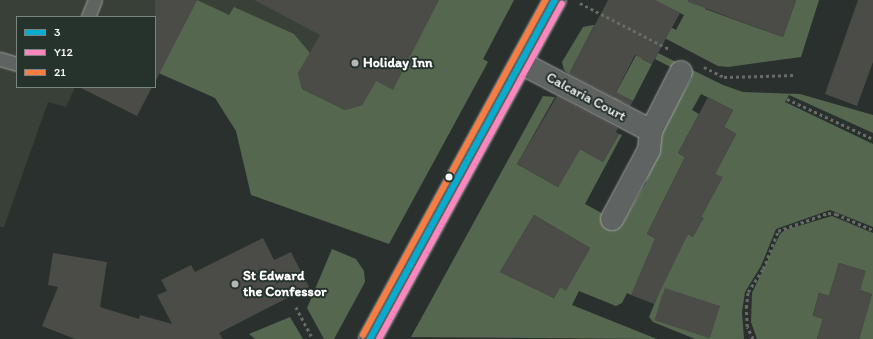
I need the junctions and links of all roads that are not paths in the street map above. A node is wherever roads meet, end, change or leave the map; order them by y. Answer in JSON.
{"nodes":[{"id":1,"x":96,"y":0,"type":"edge"},
{"id":2,"x":555,"y":0,"type":"edge"},
{"id":3,"x":88,"y":16,"type":"edge"},
{"id":4,"x":0,"y":59,"type":"edge"},
{"id":5,"x":522,"y":63,"type":"junction"},
{"id":6,"x":16,"y":64,"type":"edge"},
{"id":7,"x":681,"y":72,"type":"dead end"},
{"id":8,"x":651,"y":131,"type":"junction"},
{"id":9,"x":612,"y":219,"type":"dead end"},
{"id":10,"x":370,"y":339,"type":"edge"}],
"edges":[{"from":1,"to":3,"type":"lane"},
{"from":2,"to":5,"type":"main road"},
{"from":4,"to":6,"type":"lane"},
{"from":5,"to":8,"type":"main road","name":"Calcaria Court"},
{"from":5,"to":10,"type":"main road"},
{"from":7,"to":8,"type":"main road"},
{"from":8,"to":9,"type":"main road"}]}
